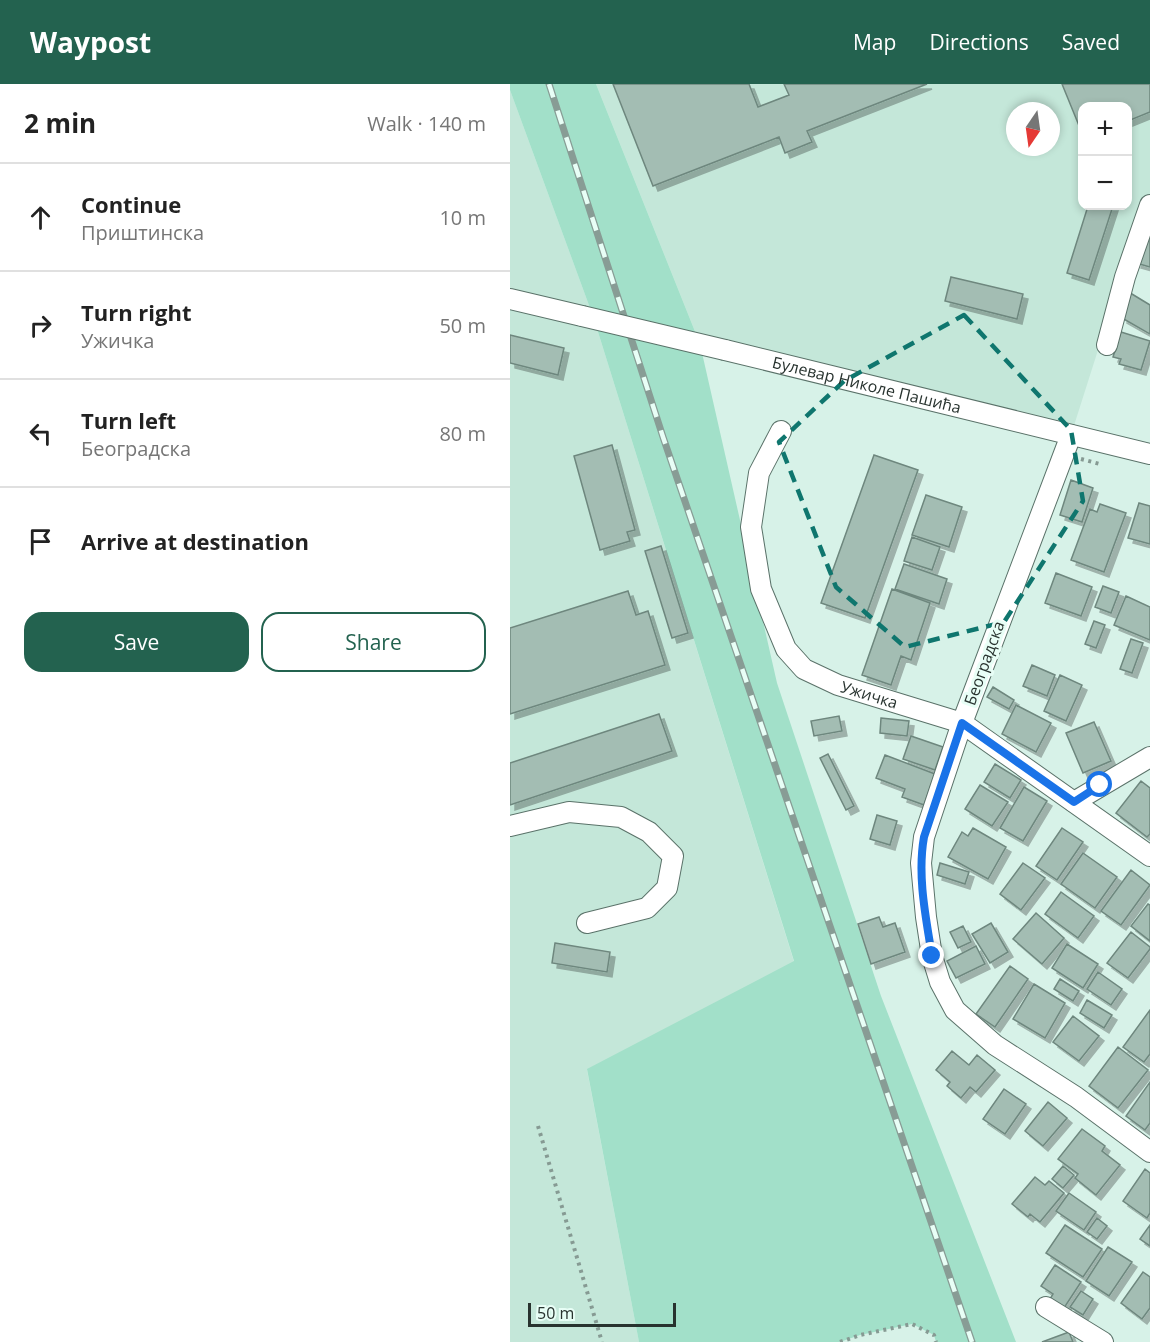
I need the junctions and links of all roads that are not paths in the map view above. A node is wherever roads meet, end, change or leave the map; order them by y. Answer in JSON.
{"nodes":[{"id":1,"x":1150,"y":205,"type":"edge"},
{"id":2,"x":510,"y":299,"type":"edge"},
{"id":3,"x":1107,"y":345,"type":"dead end"},
{"id":4,"x":781,"y":431,"type":"dead end"},
{"id":5,"x":1071,"y":435,"type":"junction"},
{"id":6,"x":1150,"y":454,"type":"edge"},
{"id":7,"x":962,"y":723,"type":"junction"},
{"id":8,"x":1150,"y":757,"type":"edge"},
{"id":9,"x":1074,"y":802,"type":"junction"},
{"id":10,"x":510,"y":826,"type":"edge"},
{"id":11,"x":1150,"y":856,"type":"edge"},
{"id":12,"x":587,"y":922,"type":"dead end"},
{"id":13,"x":1150,"y":1152,"type":"edge"},
{"id":14,"x":1046,"y":1307,"type":"dead end"},
{"id":15,"x":1102,"y":1342,"type":"edge"}],
"edges":[{"from":1,"to":3,"type":"street"},
{"from":2,"to":5,"type":"street","name":"Булевар Николе Пашића","bridge":true},
{"from":4,"to":7,"type":"street","name":"Ужичка"},
{"from":5,"to":6,"type":"street","name":"Булевар Николе Пашића"},
{"from":5,"to":7,"type":"street","name":"Београдска"},
{"from":7,"to":9,"type":"street","name":"Ужичка"},
{"from":7,"to":13,"type":"street","name":"Београдска"},
{"from":8,"to":9,"type":"street"},
{"from":9,"to":11,"type":"street","name":"Ужичка"},
{"from":10,"to":12,"type":"street"},
{"from":14,"to":15,"type":"street"}]}
